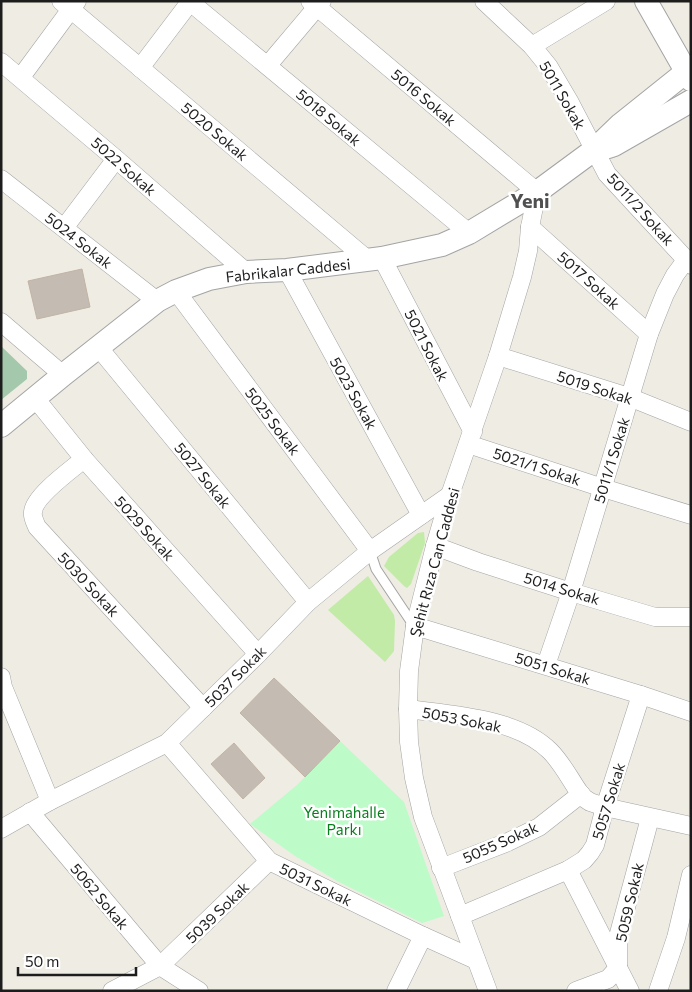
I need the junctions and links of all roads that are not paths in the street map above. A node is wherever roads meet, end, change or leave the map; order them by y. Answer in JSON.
{"nodes":[{"id":1,"x":484,"y":1,"type":"edge"},
{"id":2,"x":606,"y":1,"type":"edge"},
{"id":3,"x":646,"y":1,"type":"edge"},
{"id":4,"x":189,"y":2,"type":"edge"},
{"id":5,"x":316,"y":3,"type":"edge"},
{"id":6,"x":69,"y":4,"type":"edge"},
{"id":7,"x":532,"y":46,"type":"junction"},
{"id":8,"x":1,"y":62,"type":"edge"},
{"id":9,"x":268,"y":65,"type":"junction"},
{"id":10,"x":140,"y":68,"type":"junction"},
{"id":11,"x":689,"y":74,"type":"edge"},
{"id":12,"x":21,"y":77,"type":"junction"},
{"id":13,"x":691,"y":101,"type":"edge"},
{"id":14,"x":594,"y":150,"type":"junction"},
{"id":15,"x":116,"y":159,"type":"junction"},
{"id":16,"x":1,"y":179,"type":"edge"},
{"id":17,"x":537,"y":192,"type":"junction"},
{"id":18,"x":530,"y":227,"type":"junction"},
{"id":19,"x":64,"y":228,"type":"junction"},
{"id":20,"x":469,"y":233,"type":"junction"},
{"id":21,"x":376,"y":259,"type":"junction"},
{"id":22,"x":689,"y":263,"type":"edge"},
{"id":23,"x":287,"y":270,"type":"junction"},
{"id":24,"x":246,"y":272,"type":"junction"},
{"id":25,"x":167,"y":296,"type":"junction"},
{"id":26,"x":1,"y":322,"type":"edge"},
{"id":27,"x":648,"y":334,"type":"junction"},
{"id":28,"x":99,"y":348,"type":"junction"},
{"id":29,"x":498,"y":356,"type":"junction"},
{"id":30,"x":63,"y":375,"type":"junction"},
{"id":31,"x":630,"y":397,"type":"junction"},
{"id":32,"x":35,"y":398,"type":"junction"},
{"id":33,"x":691,"y":422,"type":"edge"},
{"id":34,"x":1,"y":426,"type":"edge"},
{"id":35,"x":470,"y":438,"type":"junction"},
{"id":36,"x":84,"y":459,"type":"junction"},
{"id":37,"x":603,"y":488,"type":"junction"},
{"id":38,"x":450,"y":494,"type":"junction"},
{"id":39,"x":421,"y":515,"type":"junction"},
{"id":40,"x":691,"y":515,"type":"edge"},
{"id":41,"x":435,"y":546,"type":"junction"},
{"id":42,"x":370,"y":551,"type":"junction"},
{"id":43,"x":571,"y":592,"type":"junction"},
{"id":44,"x":308,"y":602,"type":"junction"},
{"id":45,"x":691,"y":618,"type":"edge"},
{"id":46,"x":414,"y":626,"type":"junction"},
{"id":47,"x":258,"y":654,"type":"junction"},
{"id":48,"x":546,"y":665,"type":"junction"},
{"id":49,"x":2,"y":684,"type":"edge"},
{"id":50,"x":641,"y":695,"type":"junction"},
{"id":51,"x":203,"y":708,"type":"junction"},
{"id":52,"x":408,"y":709,"type":"junction"},
{"id":53,"x":691,"y":712,"type":"edge"},
{"id":54,"x":167,"y":743,"type":"junction"},
{"id":55,"x":581,"y":794,"type":"junction"},
{"id":56,"x":50,"y":801,"type":"junction"},
{"id":57,"x":605,"y":808,"type":"junction"},
{"id":58,"x":30,"y":812,"type":"junction"},
{"id":59,"x":650,"y":818,"type":"junction"},
{"id":60,"x":691,"y":826,"type":"edge"},
{"id":61,"x":1,"y":829,"type":"edge"},
{"id":62,"x":270,"y":861,"type":"junction"},
{"id":63,"x":441,"y":868,"type":"junction"},
{"id":64,"x":568,"y":870,"type":"junction"},
{"id":65,"x":691,"y":875,"type":"edge"},
{"id":66,"x":460,"y":916,"type":"junction"},
{"id":67,"x":423,"y":936,"type":"junction"},
{"id":68,"x":476,"y":960,"type":"junction"},
{"id":69,"x":160,"y":966,"type":"junction"},
{"id":70,"x":618,"y":968,"type":"junction"},
{"id":71,"x":112,"y":991,"type":"edge"},
{"id":72,"x":199,"y":991,"type":"edge"},
{"id":73,"x":396,"y":991,"type":"edge"},
{"id":74,"x":488,"y":991,"type":"edge"},
{"id":75,"x":576,"y":991,"type":"edge"},
{"id":76,"x":630,"y":991,"type":"edge"},
{"id":77,"x":658,"y":991,"type":"edge"}],
"edges":[{"from":1,"to":7,"type":"street","name":"5011 Sokak"},
{"from":2,"to":7,"type":"street"},
{"from":3,"to":11,"type":"street"},
{"from":4,"to":9,"type":"street","name":"5018 Sokak"},
{"from":4,"to":10,"type":"street"},
{"from":5,"to":9,"type":"street"},
{"from":5,"to":17,"type":"street","name":"5016 Sokak"},
{"from":6,"to":10,"type":"street","name":"5020 Sokak"},
{"from":6,"to":12,"type":"street"},
{"from":7,"to":14,"type":"street","name":"5011 Sokak"},
{"from":8,"to":12,"type":"street","name":"5022 Sokak"},
{"from":9,"to":20,"type":"street","name":"5018 Sokak"},
{"from":10,"to":21,"type":"street","name":"5020 Sokak"},
{"from":11,"to":14,"type":"street","name":"Fabrikalar Caddesi"},
{"from":12,"to":15,"type":"street","name":"5022 Sokak"},
{"from":13,"to":14,"type":"street","name":"Fabrikalar Caddesi"},
{"from":14,"to":17,"type":"street","name":"Fabrikalar Caddesi"},
{"from":14,"to":22,"type":"street","name":"5011/2 Sokak"},
{"from":15,"to":19,"type":"street"},
{"from":15,"to":24,"type":"street","name":"5022 Sokak"},
{"from":16,"to":19,"type":"street","name":"5024 Sokak"},
{"from":17,"to":18,"type":"street","name":"Şehit Rıza Can Caddesi"},
{"from":17,"to":20,"type":"street","name":"Fabrikalar Caddesi"},
{"from":18,"to":27,"type":"street","name":"5017 Sokak"},
{"from":18,"to":29,"type":"street","name":"Şehit Rıza Can Caddesi"},
{"from":19,"to":25,"type":"street","name":"5024 Sokak"},
{"from":20,"to":21,"type":"street","name":"Fabrikalar Caddesi"},
{"from":21,"to":23,"type":"street","name":"Fabrikalar Caddesi"},
{"from":21,"to":35,"type":"street","name":"5021 Sokak"},
{"from":22,"to":27,"type":"street","name":"5011/1 Sokak"},
{"from":23,"to":24,"type":"street","name":"Fabrikalar Caddesi"},
{"from":23,"to":39,"type":"street","name":"5023 Sokak"},
{"from":24,"to":25,"type":"street","name":"Fabrikalar Caddesi"},
{"from":25,"to":28,"type":"street","name":"Fabrikalar Caddesi"},
{"from":25,"to":42,"type":"street","name":"5025 Sokak"},
{"from":26,"to":30,"type":"street"},
{"from":27,"to":31,"type":"street","name":"5011/1 Sokak"},
{"from":28,"to":30,"type":"street","name":"Fabrikalar Caddesi"},
{"from":28,"to":44,"type":"street","name":"5027 Sokak"},
{"from":29,"to":31,"type":"street","name":"5019 Sokak"},
{"from":29,"to":35,"type":"street","name":"Şehit Rıza Can Caddesi"},
{"from":30,"to":32,"type":"street","name":"Fabrikalar Caddesi"},
{"from":31,"to":33,"type":"street","name":"5019 Sokak"},
{"from":31,"to":37,"type":"street","name":"5011/1 Sokak"},
{"from":32,"to":34,"type":"street","name":"Fabrikalar Caddesi"},
{"from":32,"to":36,"type":"street","name":"5029 Sokak"},
{"from":35,"to":37,"type":"street","name":"5021/1 Sokak"},
{"from":35,"to":38,"type":"street","name":"Şehit Rıza Can Caddesi"},
{"from":36,"to":47,"type":"street","name":"5029 Sokak"},
{"from":36,"to":51,"type":"street","name":"5030 Sokak"},
{"from":37,"to":40,"type":"street","name":"5021/1 Sokak"},
{"from":37,"to":43,"type":"street","name":"5011/1 Sokak"},
{"from":38,"to":39,"type":"street","name":"5037 Sokak"},
{"from":38,"to":41,"type":"street","name":"Şehit Rıza Can Caddesi"},
{"from":39,"to":42,"type":"street","name":"5037 Sokak"},
{"from":41,"to":43,"type":"street","name":"5014 Sokak"},
{"from":41,"to":46,"type":"street","name":"Şehit Rıza Can Caddesi"},
{"from":42,"to":44,"type":"street","name":"5037 Sokak"},
{"from":42,"to":46,"type":"lane"},
{"from":43,"to":45,"type":"street","name":"5014 Sokak"},
{"from":43,"to":48,"type":"street","name":"5011/1 Sokak"},
{"from":44,"to":47,"type":"street","name":"5037 Sokak"},
{"from":46,"to":48,"type":"street","name":"5051 Sokak"},
{"from":46,"to":52,"type":"street","name":"Şehit Rıza Can Caddesi"},
{"from":47,"to":51,"type":"street","name":"5037 Sokak"},
{"from":48,"to":50,"type":"street","name":"5051 Sokak"},
{"from":49,"to":56,"type":"street"},
{"from":50,"to":53,"type":"street","name":"5051 Sokak"},
{"from":50,"to":57,"type":"street","name":"5057 Sokak"},
{"from":51,"to":54,"type":"street","name":"5037 Sokak"},
{"from":52,"to":55,"type":"street","name":"5053 Sokak"},
{"from":52,"to":63,"type":"street","name":"Şehit Rıza Can Caddesi"},
{"from":54,"to":56,"type":"street","name":"5037 Sokak"},
{"from":54,"to":62,"type":"street","name":"5031 Sokak"},
{"from":55,"to":57,"type":"street","name":"5053 Sokak"},
{"from":55,"to":63,"type":"street","name":"5055 Sokak"},
{"from":56,"to":58,"type":"street","name":"5037 Sokak"},
{"from":57,"to":59,"type":"street","name":"5053 Sokak"},
{"from":57,"to":64,"type":"street","name":"5057 Sokak"},
{"from":58,"to":61,"type":"street","name":"5037 Sokak"},
{"from":58,"to":69,"type":"street","name":"5062 Sokak"},
{"from":59,"to":60,"type":"street","name":"5053 Sokak"},
{"from":59,"to":70,"type":"street","name":"5059 Sokak"},
{"from":62,"to":67,"type":"street","name":"5031 Sokak"},
{"from":62,"to":69,"type":"street","name":"5039 Sokak"},
{"from":63,"to":66,"type":"street","name":"Şehit Rıza Can Caddesi"},
{"from":64,"to":66,"type":"street","name":"5057 Sokak"},
{"from":64,"to":70,"type":"street"},
{"from":65,"to":77,"type":"street"},
{"from":66,"to":68,"type":"street","name":"Şehit Rıza Can Caddesi"},
{"from":67,"to":68,"type":"street","name":"5031 Sokak"},
{"from":67,"to":73,"type":"street"},
{"from":68,"to":74,"type":"street","name":"Şehit Rıza Can Caddesi"},
{"from":69,"to":71,"type":"street","name":"5039 Sokak"},
{"from":69,"to":72,"type":"street","name":"5062 Sokak"},
{"from":70,"to":75,"type":"street"},
{"from":70,"to":76,"type":"street"}]}
